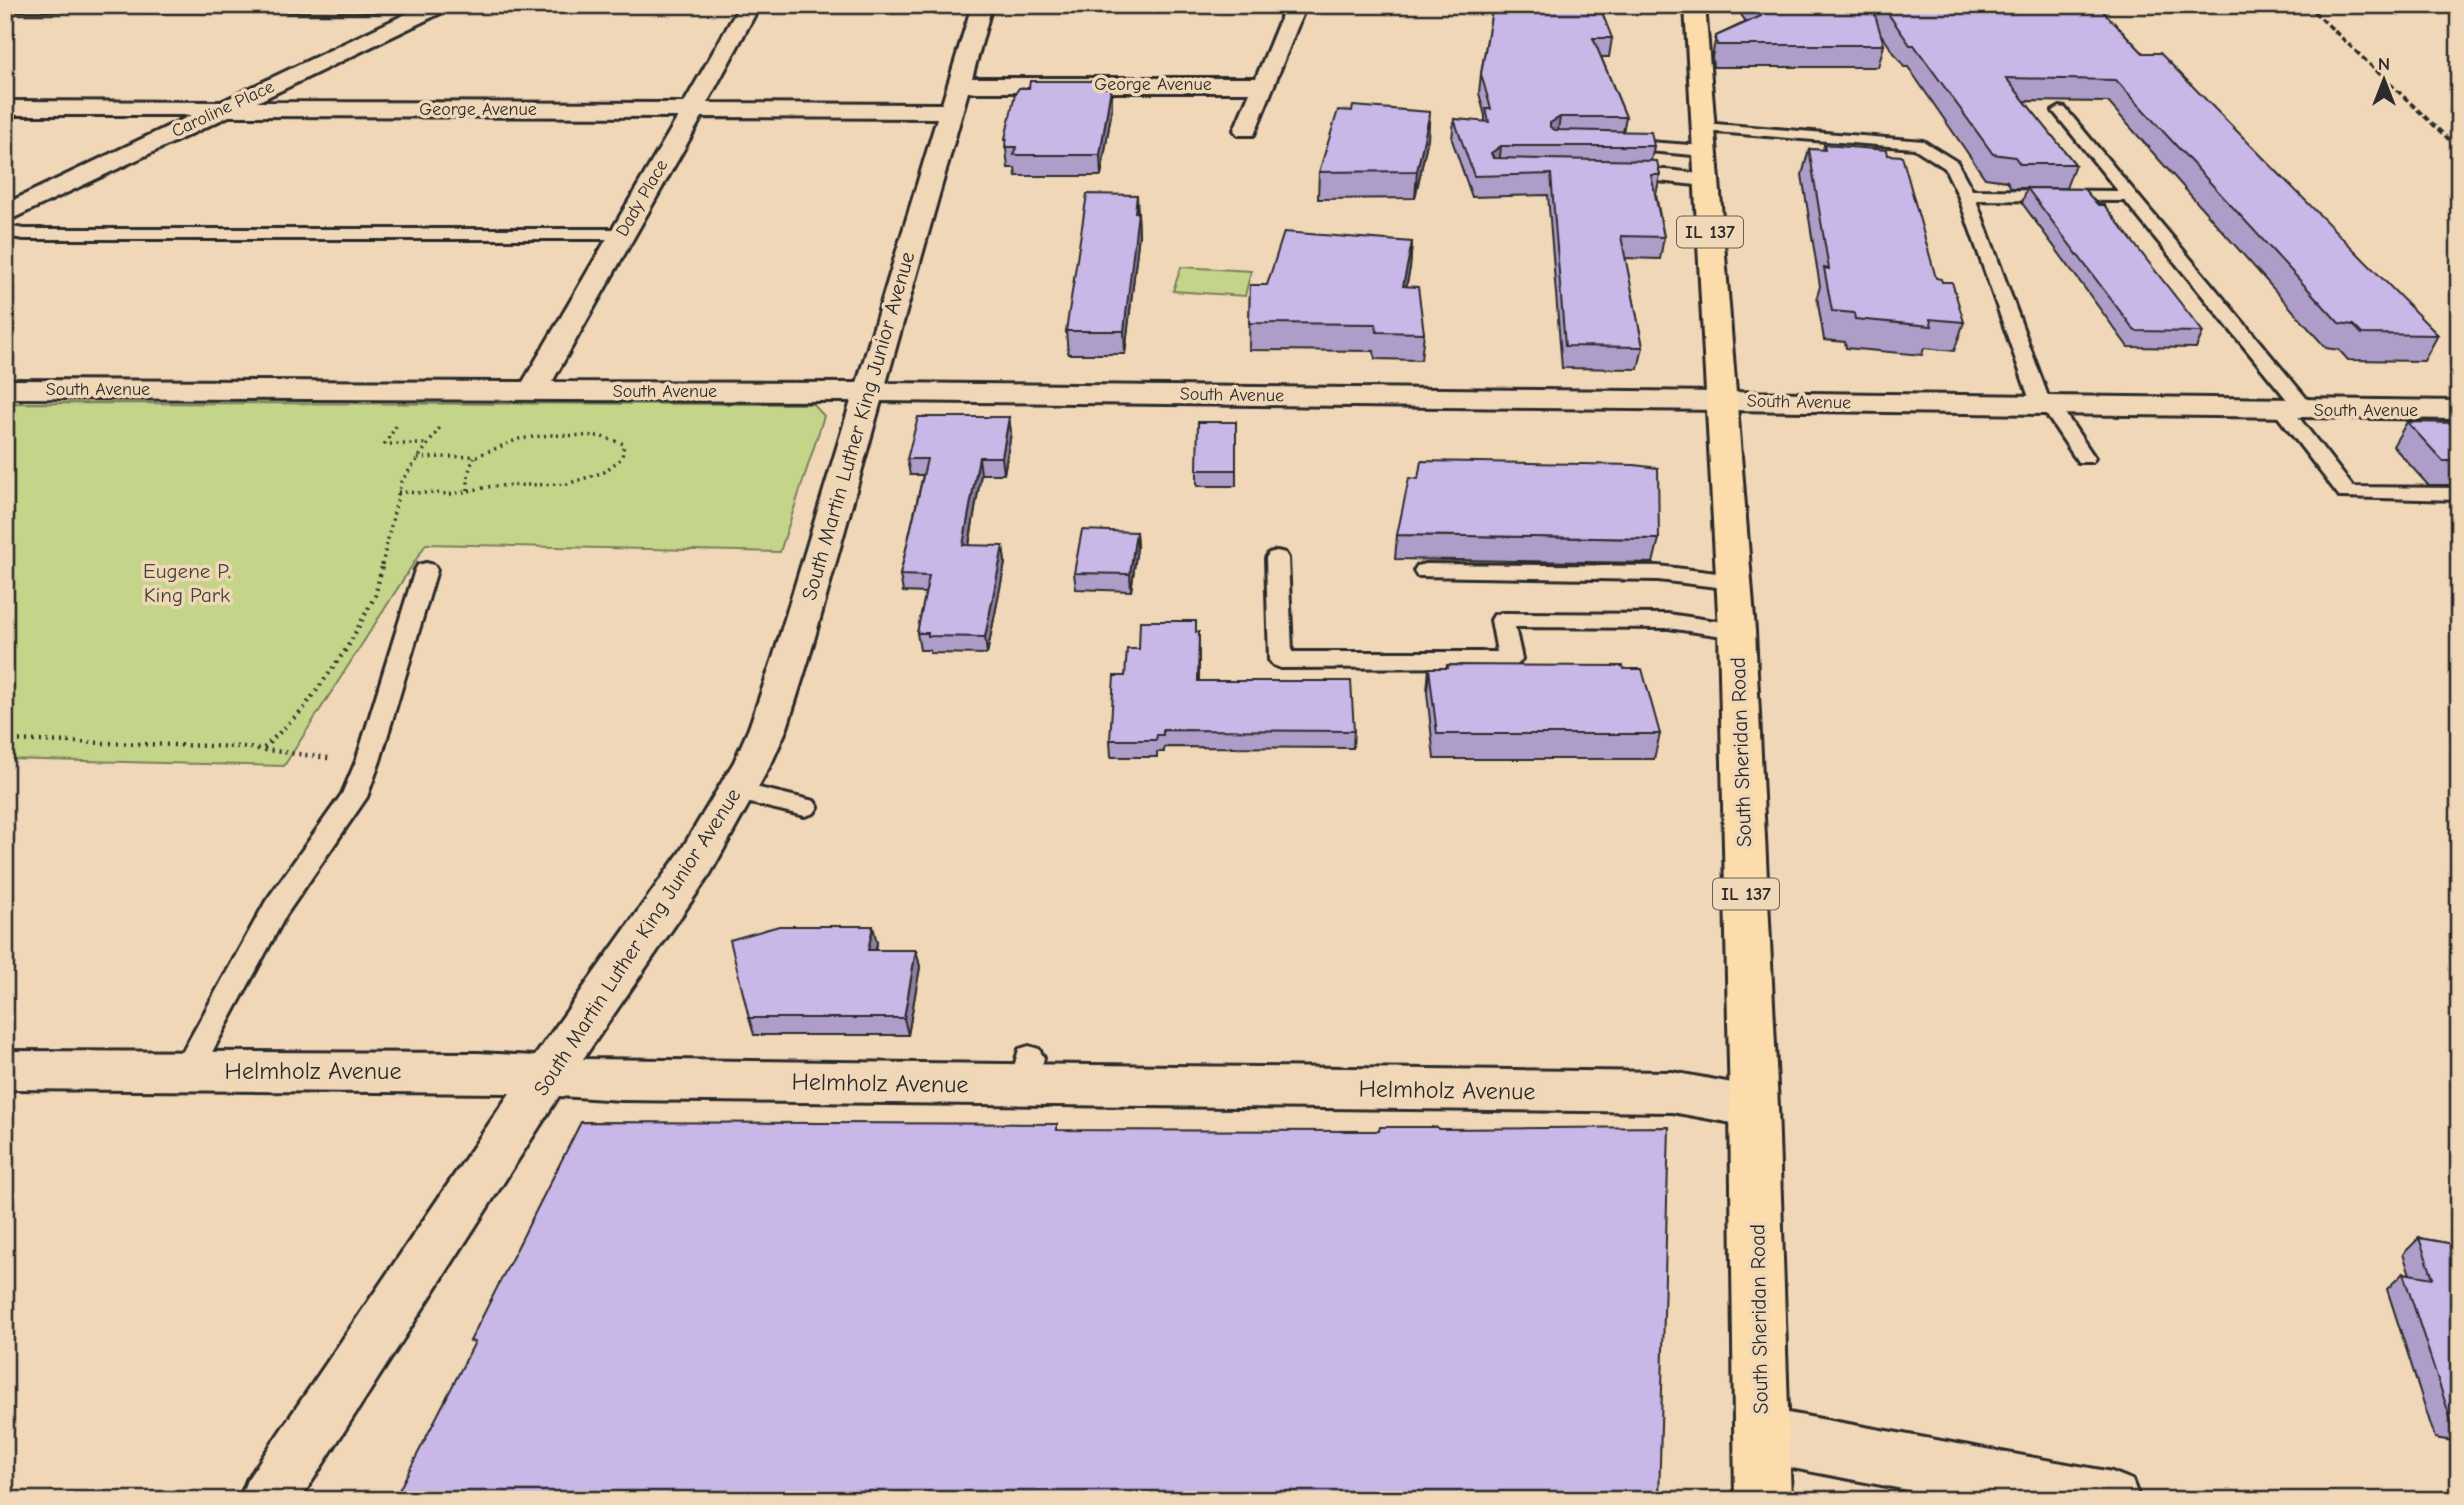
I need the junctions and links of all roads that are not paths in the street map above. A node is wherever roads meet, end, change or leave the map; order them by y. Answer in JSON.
{"nodes":[{"id":1,"x":750,"y":5,"type":"edge"},
{"id":2,"x":982,"y":5,"type":"edge"},
{"id":3,"x":1296,"y":5,"type":"edge"},
{"id":4,"x":1695,"y":5,"type":"edge"},
{"id":5,"x":5,"y":6,"type":"edge"},
{"id":6,"x":436,"y":8,"type":"edge"},
{"id":7,"x":1265,"y":85,"type":"junction"},
{"id":8,"x":954,"y":98,"type":"junction"},
{"id":9,"x":5,"y":108,"type":"edge"},
{"id":10,"x":224,"y":108,"type":"junction"},
{"id":11,"x":692,"y":111,"type":"junction"},
{"id":12,"x":2060,"y":111,"type":"edge"},
{"id":13,"x":1246,"y":130,"type":"dead end"},
{"id":14,"x":1703,"y":139,"type":"junction"},
{"id":15,"x":1608,"y":145,"type":"edge"},
{"id":16,"x":1609,"y":174,"type":"edge"},
{"id":17,"x":1706,"y":181,"type":"junction"},
{"id":18,"x":1966,"y":195,"type":"junction"},
{"id":19,"x":2132,"y":196,"type":"junction"},
{"id":20,"x":5,"y":214,"type":"edge"},
{"id":21,"x":5,"y":231,"type":"edge"},
{"id":22,"x":620,"y":234,"type":"junction"},
{"id":23,"x":5,"y":389,"type":"edge"},
{"id":24,"x":533,"y":390,"type":"junction"},
{"id":25,"x":868,"y":392,"type":"junction"},
{"id":26,"x":1721,"y":401,"type":"junction"},
{"id":27,"x":2047,"y":406,"type":"junction"},
{"id":28,"x":2293,"y":409,"type":"junction"},
{"id":29,"x":2459,"y":410,"type":"edge"},
{"id":30,"x":2085,"y":458,"type":"dead end"},
{"id":31,"x":2459,"y":494,"type":"edge"},
{"id":32,"x":1277,"y":558,"type":"dead end"},
{"id":33,"x":426,"y":570,"type":"dead end"},
{"id":34,"x":1425,"y":571,"type":"edge"},
{"id":35,"x":1734,"y":582,"type":"junction"},
{"id":36,"x":1737,"y":631,"type":"junction"},
{"id":37,"x":737,"y":792,"type":"junction"},
{"id":38,"x":805,"y":807,"type":"dead end"},
{"id":39,"x":5,"y":1070,"type":"edge"},
{"id":40,"x":187,"y":1071,"type":"junction"},
{"id":41,"x":548,"y":1077,"type":"junction"},
{"id":42,"x":1754,"y":1107,"type":"junction"},
{"id":43,"x":1761,"y":1434,"type":"junction"},
{"id":44,"x":267,"y":1500,"type":"edge"},
{"id":45,"x":1763,"y":1500,"type":"edge"},
{"id":46,"x":2112,"y":1500,"type":"edge"}],
"edges":[{"from":1,"to":11,"type":"street","name":"Dady Place"},
{"from":2,"to":8,"type":"street","name":"South Martin Luther King Junior Avenue"},
{"from":3,"to":7,"type":"street"},
{"from":4,"to":14,"type":"highway","name":"South Sheridan Road","number":"IL 137"},
{"from":5,"to":6,"type":"lane"},
{"from":6,"to":10,"type":"street","name":"Caroline Place"},
{"from":7,"to":8,"type":"street","name":"George Avenue"},
{"from":7,"to":13,"type":"street"},
{"from":8,"to":11,"type":"street","name":"George Avenue"},
{"from":8,"to":25,"type":"street","name":"South Martin Luther King Junior Avenue"},
{"from":9,"to":10,"type":"street","name":"George Avenue"},
{"from":10,"to":11,"type":"street","name":"George Avenue"},
{"from":10,"to":20,"type":"street","name":"Caroline Place"},
{"from":11,"to":22,"type":"street","name":"Dady Place"},
{"from":12,"to":19,"type":"lane"},
{"from":14,"to":15,"type":"lane"},
{"from":14,"to":17,"type":"highway","name":"South Sheridan Road","number":"IL 137"},
{"from":14,"to":18,"type":"lane"},
{"from":16,"to":17,"type":"lane"},
{"from":17,"to":26,"type":"highway","name":"South Sheridan Road","number":"IL 137"},
{"from":18,"to":19,"type":"lane"},
{"from":18,"to":27,"type":"lane"},
{"from":19,"to":28,"type":"lane"},
{"from":21,"to":22,"type":"lane"},
{"from":22,"to":24,"type":"street","name":"Dady Place"},
{"from":23,"to":24,"type":"street","name":"South Avenue"},
{"from":24,"to":25,"type":"street","name":"South Avenue"},
{"from":25,"to":26,"type":"street","name":"South Avenue"},
{"from":25,"to":37,"type":"street","name":"South Martin Luther King Junior Avenue"},
{"from":26,"to":27,"type":"street","name":"South Avenue"},
{"from":26,"to":35,"type":"highway","name":"South Sheridan Road","number":"IL 137"},
{"from":27,"to":28,"type":"street","name":"South Avenue"},
{"from":27,"to":30,"type":"lane"},
{"from":28,"to":29,"type":"street","name":"South Avenue"},
{"from":28,"to":31,"type":"lane"},
{"from":32,"to":36,"type":"lane"},
{"from":33,"to":40,"type":"lane"},
{"from":34,"to":35,"type":"lane"},
{"from":35,"to":36,"type":"highway","name":"South Sheridan Road","number":"IL 137"},
{"from":36,"to":42,"type":"highway","name":"South Sheridan Road","number":"IL 137"},
{"from":37,"to":38,"type":"lane"},
{"from":37,"to":41,"type":"street","name":"South Martin Luther King Junior Avenue"},
{"from":39,"to":40,"type":"street","name":"Helmholz Avenue"},
{"from":40,"to":41,"type":"street","name":"Helmholz Avenue"},
{"from":41,"to":42,"type":"street","name":"Helmholz Avenue"},
{"from":41,"to":44,"type":"street","name":"South Martin Luther King Junior Avenue"},
{"from":42,"to":43,"type":"highway","name":"South Sheridan Road","number":"IL 137"},
{"from":43,"to":45,"type":"highway","name":"South Sheridan Road","number":"IL 137"},
{"from":43,"to":46,"type":"street"}]}
